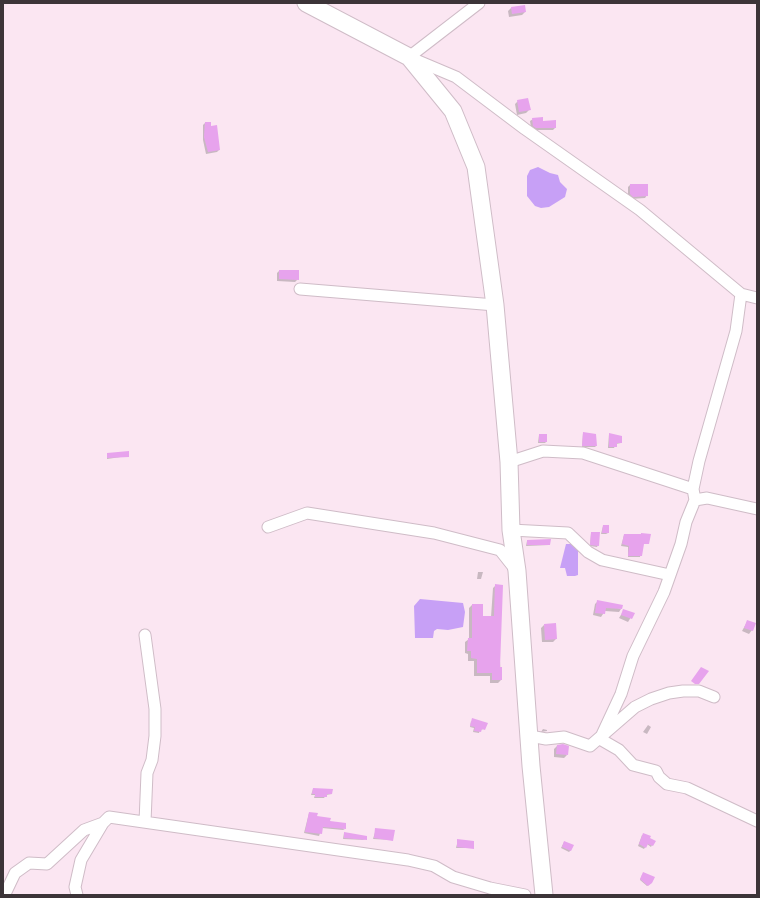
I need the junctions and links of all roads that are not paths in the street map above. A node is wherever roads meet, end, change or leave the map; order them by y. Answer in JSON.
{"nodes":[{"id":1,"x":306,"y":3,"type":"edge"},
{"id":2,"x":479,"y":3,"type":"edge"},
{"id":3,"x":409,"y":56,"type":"junction"},
{"id":4,"x":300,"y":289,"type":"dead end"},
{"id":5,"x":741,"y":294,"type":"junction"},
{"id":6,"x":757,"y":298,"type":"edge"},
{"id":7,"x":494,"y":305,"type":"junction"},
{"id":8,"x":509,"y":462,"type":"junction"},
{"id":9,"x":693,"y":489,"type":"junction"},
{"id":10,"x":695,"y":500,"type":"junction"},
{"id":11,"x":757,"y":509,"type":"edge"},
{"id":12,"x":268,"y":527,"type":"dead end"},
{"id":13,"x":511,"y":530,"type":"junction"},
{"id":14,"x":517,"y":571,"type":"junction"},
{"id":15,"x":670,"y":576,"type":"junction"},
{"id":16,"x":146,"y":634,"type":"dead end"},
{"id":17,"x":714,"y":697,"type":"dead end"},
{"id":18,"x":530,"y":736,"type":"junction"},
{"id":19,"x":600,"y":739,"type":"junction"},
{"id":20,"x":145,"y":822,"type":"junction"},
{"id":21,"x":757,"y":822,"type":"edge"},
{"id":22,"x":103,"y":823,"type":"junction"},
{"id":23,"x":3,"y":892,"type":"edge"},
{"id":24,"x":77,"y":895,"type":"edge"},
{"id":25,"x":524,"y":895,"type":"edge"},
{"id":26,"x":544,"y":895,"type":"edge"}],
"edges":[{"from":1,"to":3,"type":"highway"},
{"from":2,"to":3,"type":"street"},
{"from":3,"to":5,"type":"street"},
{"from":3,"to":7,"type":"highway"},
{"from":4,"to":7,"type":"street"},
{"from":5,"to":6,"type":"street"},
{"from":5,"to":9,"type":"street"},
{"from":7,"to":8,"type":"highway"},
{"from":8,"to":9,"type":"street"},
{"from":8,"to":13,"type":"highway"},
{"from":9,"to":10,"type":"street"},
{"from":10,"to":11,"type":"street"},
{"from":10,"to":15,"type":"street"},
{"from":12,"to":14,"type":"street"},
{"from":13,"to":14,"type":"highway"},
{"from":13,"to":15,"type":"street"},
{"from":14,"to":18,"type":"highway"},
{"from":15,"to":19,"type":"street"},
{"from":16,"to":20,"type":"street"},
{"from":17,"to":19,"type":"street"},
{"from":18,"to":19,"type":"street"},
{"from":18,"to":26,"type":"highway"},
{"from":19,"to":21,"type":"street"},
{"from":20,"to":22,"type":"street"},
{"from":20,"to":25,"type":"street"},
{"from":22,"to":23,"type":"street"},
{"from":22,"to":24,"type":"street"}]}
